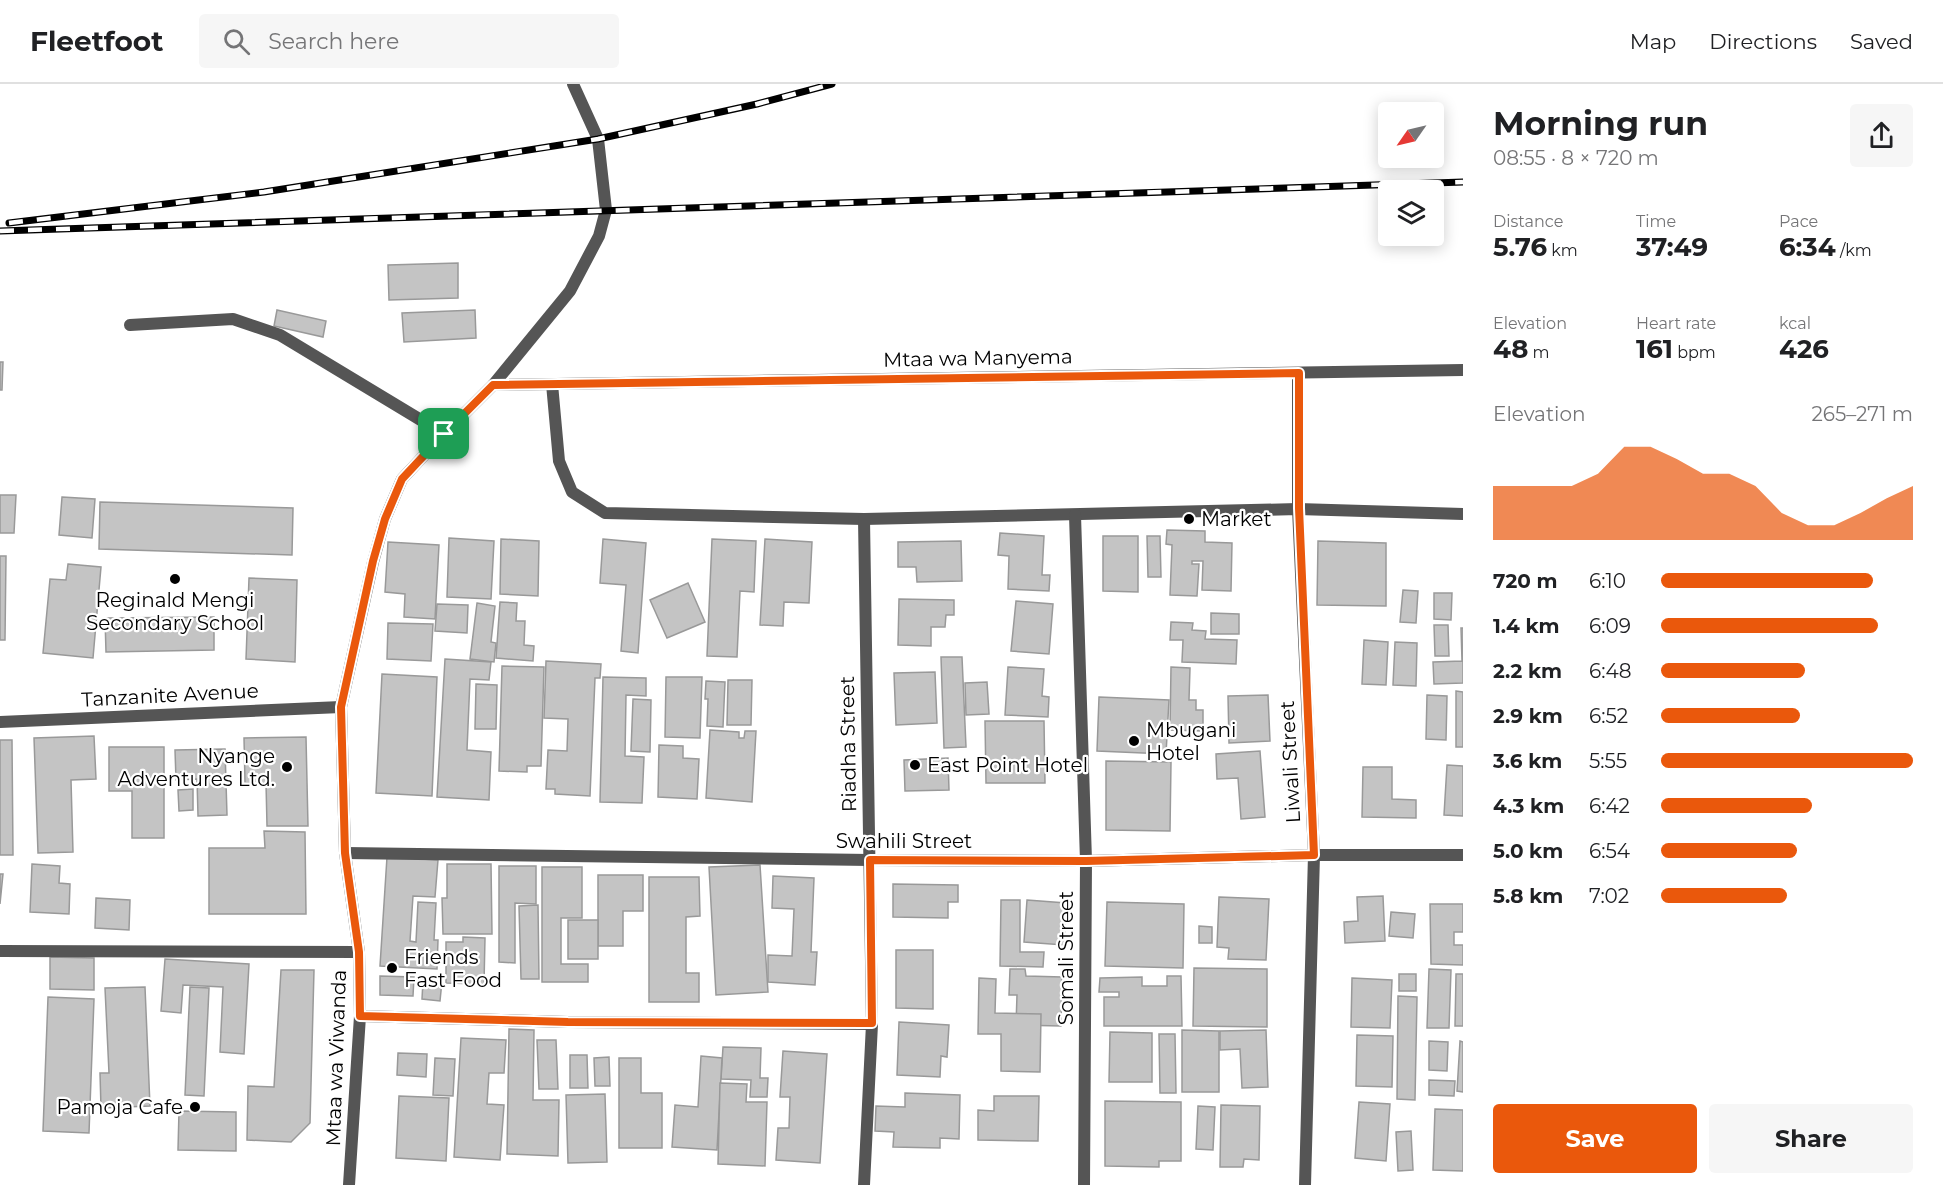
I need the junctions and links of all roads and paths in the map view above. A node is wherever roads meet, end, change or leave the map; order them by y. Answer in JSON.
{"nodes":[{"id":1,"x":573,"y":84,"type":"edge"},
{"id":2,"x":130,"y":326,"type":"dead end"},
{"id":3,"x":1463,"y":370,"type":"edge"},
{"id":4,"x":1299,"y":373,"type":"junction"},
{"id":5,"x":552,"y":384,"type":"junction"},
{"id":6,"x":493,"y":385,"type":"junction"},
{"id":7,"x":444,"y":434,"type":"junction"},
{"id":8,"x":1299,"y":508,"type":"junction"},
{"id":9,"x":1463,"y":514,"type":"edge"},
{"id":10,"x":1075,"y":515,"type":"junction"},
{"id":11,"x":864,"y":519,"type":"junction"},
{"id":12,"x":341,"y":707,"type":"junction"},
{"id":13,"x":0,"y":722,"type":"edge"},
{"id":14,"x":345,"y":853,"type":"junction"},
{"id":15,"x":1314,"y":855,"type":"junction"},
{"id":16,"x":1463,"y":855,"type":"edge"},
{"id":17,"x":870,"y":860,"type":"junction"},
{"id":18,"x":1086,"y":861,"type":"junction"},
{"id":19,"x":0,"y":951,"type":"edge"},
{"id":20,"x":359,"y":952,"type":"junction"},
{"id":21,"x":360,"y":1016,"type":"junction"},
{"id":22,"x":872,"y":1023,"type":"junction"},
{"id":23,"x":349,"y":1185,"type":"edge"},
{"id":24,"x":864,"y":1185,"type":"edge"},
{"id":25,"x":1084,"y":1185,"type":"edge"},
{"id":26,"x":1305,"y":1185,"type":"edge"}],
"edges":[{"from":1,"to":6,"type":"street","name":"Mtaa wa Viwanda"},
{"from":2,"to":7,"type":"street"},
{"from":3,"to":4,"type":"street","name":"Mtaa wa Manyema"},
{"from":4,"to":5,"type":"street","name":"Mtaa wa Manyema"},
{"from":4,"to":8,"type":"street","name":"Liwali Street"},
{"from":5,"to":6,"type":"street","name":"Mtaa wa Manyema"},
{"from":5,"to":11,"type":"street"},
{"from":6,"to":7,"type":"street","name":"Mtaa wa Viwanda"},
{"from":7,"to":12,"type":"street","name":"Mtaa wa Viwanda"},
{"from":8,"to":9,"type":"street"},
{"from":8,"to":10,"type":"street"},
{"from":8,"to":15,"type":"street","name":"Liwali Street"},
{"from":10,"to":11,"type":"street"},
{"from":10,"to":18,"type":"street","name":"Somali Street"},
{"from":11,"to":17,"type":"street","name":"Riadha Street"},
{"from":12,"to":13,"type":"street","name":"Tanzanite Avenue"},
{"from":12,"to":14,"type":"street","name":"Mtaa wa Viwanda"},
{"from":14,"to":17,"type":"street","name":"Swahili Street"},
{"from":14,"to":20,"type":"street","name":"Mtaa wa Viwanda"},
{"from":15,"to":16,"type":"street","name":"Swahili Street"},
{"from":15,"to":18,"type":"street","name":"Swahili Street"},
{"from":15,"to":26,"type":"street","name":"Liwali Street"},
{"from":17,"to":18,"type":"street","name":"Swahili Street"},
{"from":17,"to":22,"type":"street","name":"Riadha Street"},
{"from":18,"to":25,"type":"street","name":"Somali Street"},
{"from":19,"to":20,"type":"street"},
{"from":20,"to":21,"type":"street","name":"Mtaa wa Viwanda"},
{"from":21,"to":22,"type":"street"},
{"from":21,"to":23,"type":"street","name":"Mtaa wa Viwanda"},
{"from":22,"to":24,"type":"street","name":"Riadha Street"}]}
